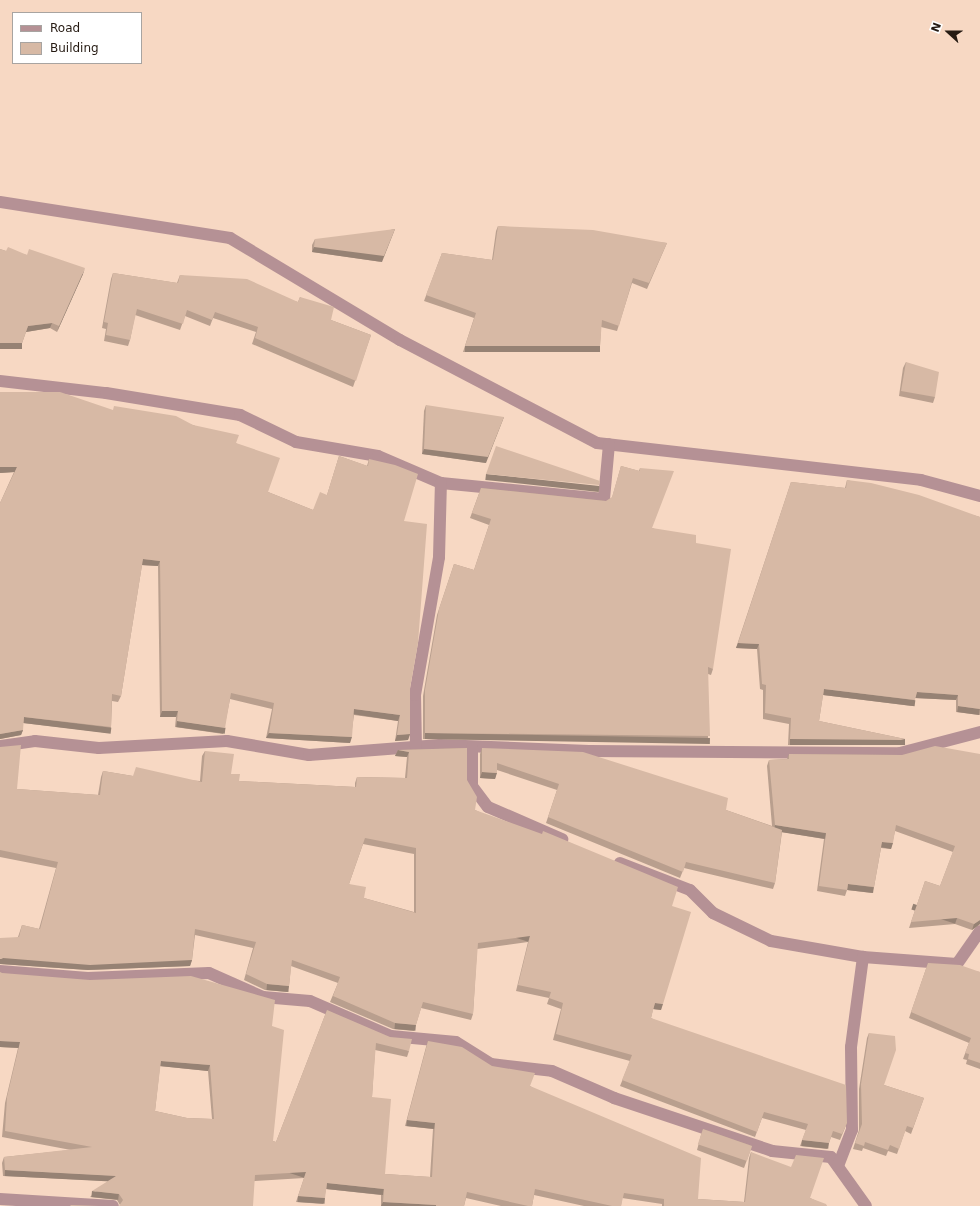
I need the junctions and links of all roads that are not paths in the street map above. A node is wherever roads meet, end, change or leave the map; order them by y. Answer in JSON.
{"nodes":[{"id":1,"x":0,"y":202,"type":"edge"},
{"id":2,"x":0,"y":381,"type":"edge"},
{"id":3,"x":609,"y":444,"type":"junction"},
{"id":4,"x":441,"y":484,"type":"junction"},
{"id":5,"x":980,"y":496,"type":"edge"},
{"id":6,"x":980,"y":732,"type":"edge"},
{"id":7,"x":0,"y":746,"type":"edge"},
{"id":8,"x":472,"y":746,"type":"junction"},
{"id":9,"x":416,"y":747,"type":"junction"},
{"id":10,"x":571,"y":843,"type":"edge"},
{"id":11,"x":606,"y":858,"type":"edge"},
{"id":12,"x":980,"y":931,"type":"edge"},
{"id":13,"x":862,"y":957,"type":"junction"},
{"id":14,"x":0,"y":971,"type":"edge"},
{"id":15,"x":838,"y":1166,"type":"junction"},
{"id":16,"x":0,"y":1199,"type":"edge"},
{"id":17,"x":113,"y":1206,"type":"edge"},
{"id":18,"x":866,"y":1206,"type":"edge"}],
"edges":[{"from":1,"to":3,"type":"street"},
{"from":2,"to":4,"type":"street"},
{"from":3,"to":4,"type":"street"},
{"from":3,"to":5,"type":"street"},
{"from":4,"to":9,"type":"street"},
{"from":6,"to":8,"type":"street"},
{"from":7,"to":9,"type":"street"},
{"from":8,"to":9,"type":"street"},
{"from":8,"to":10,"type":"street"},
{"from":11,"to":13,"type":"street"},
{"from":12,"to":13,"type":"street"},
{"from":13,"to":15,"type":"street"},
{"from":14,"to":15,"type":"street"},
{"from":15,"to":18,"type":"street"},
{"from":16,"to":17,"type":"street"}]}
